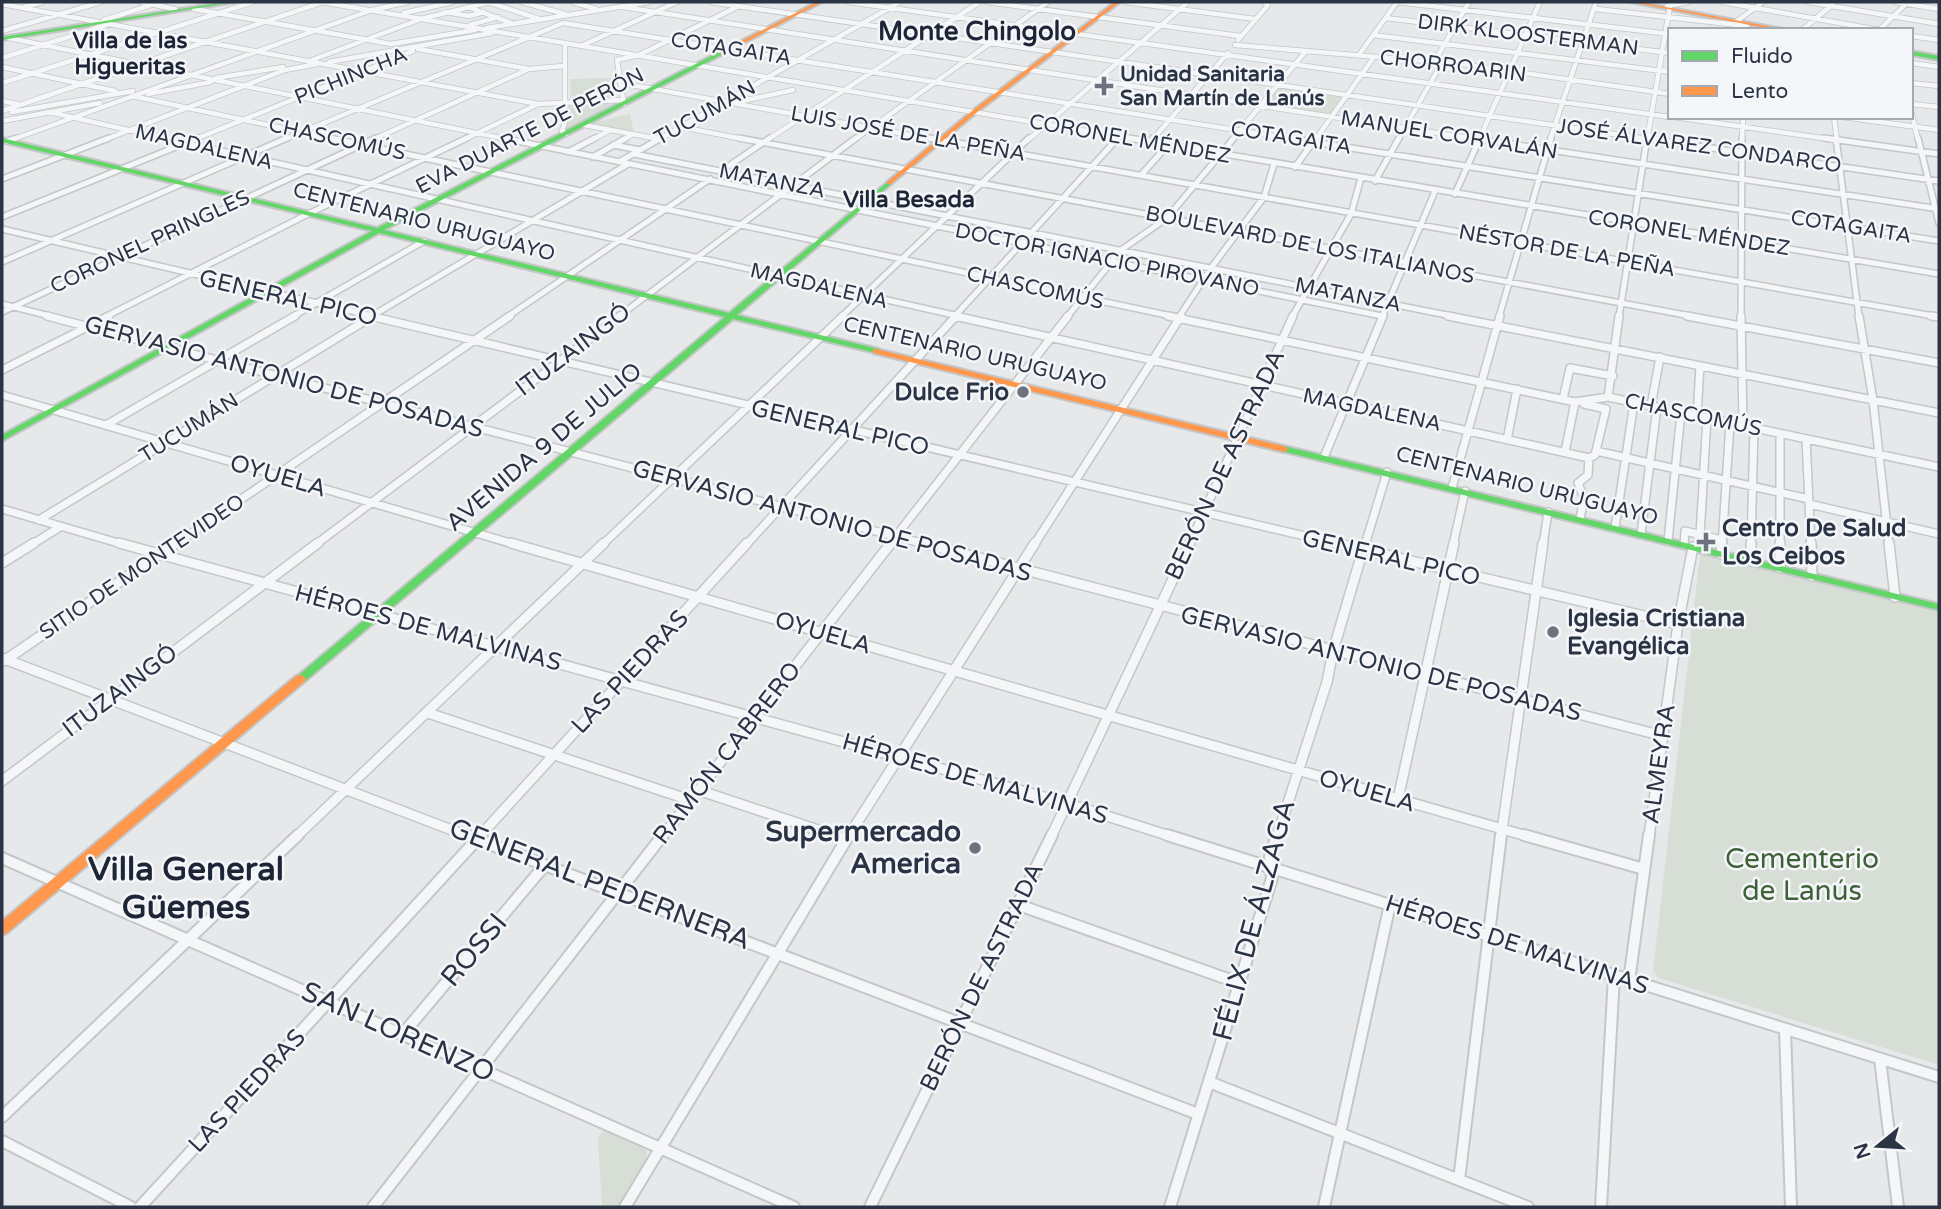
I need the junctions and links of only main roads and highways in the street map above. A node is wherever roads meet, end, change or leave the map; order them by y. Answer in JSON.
{"nodes":[{"id":1,"x":233,"y":2,"type":"edge"},
{"id":2,"x":820,"y":2,"type":"edge"},
{"id":3,"x":1118,"y":2,"type":"edge"},
{"id":4,"x":1633,"y":2,"type":"edge"},
{"id":5,"x":219,"y":7,"type":"edge"},
{"id":6,"x":109,"y":21,"type":"junction"},
{"id":7,"x":1745,"y":25,"type":"edge"},
{"id":8,"x":1770,"y":28,"type":"edge"},
{"id":9,"x":4,"y":34,"type":"edge"},
{"id":10,"x":1913,"y":53,"type":"edge"},
{"id":11,"x":1938,"y":58,"type":"edge"},
{"id":12,"x":4,"y":141,"type":"edge"},
{"id":13,"x":379,"y":230,"type":"junction"},
{"id":14,"x":733,"y":315,"type":"junction"},
{"id":15,"x":2,"y":438,"type":"edge"},
{"id":16,"x":1939,"y":607,"type":"edge"},
{"id":17,"x":2,"y":929,"type":"edge"}],
"edges":[{"from":1,"to":6,"type":"main road"},
{"from":2,"to":13,"type":"main road","name":"EVA DUARTE DE PERÓN"},
{"from":3,"to":14,"type":"main road","name":"AVENIDA 9 DE JULIO"},
{"from":4,"to":7,"type":"main road"},
{"from":5,"to":6,"type":"main road"},
{"from":6,"to":9,"type":"main road"},
{"from":6,"to":9,"type":"main road"},
{"from":7,"to":8,"type":"main road"},
{"from":10,"to":11,"type":"main road"},
{"from":12,"to":13,"type":"main road","name":"CENTENARIO URUGUAYO"},
{"from":13,"to":14,"type":"main road","name":"CENTENARIO URUGUAYO"},
{"from":13,"to":15,"type":"main road","name":"EVA DUARTE DE PERÓN"},
{"from":14,"to":16,"type":"main road","name":"CENTENARIO URUGUAYO"},
{"from":14,"to":17,"type":"main road","name":"AVENIDA 9 DE JULIO"}]}
